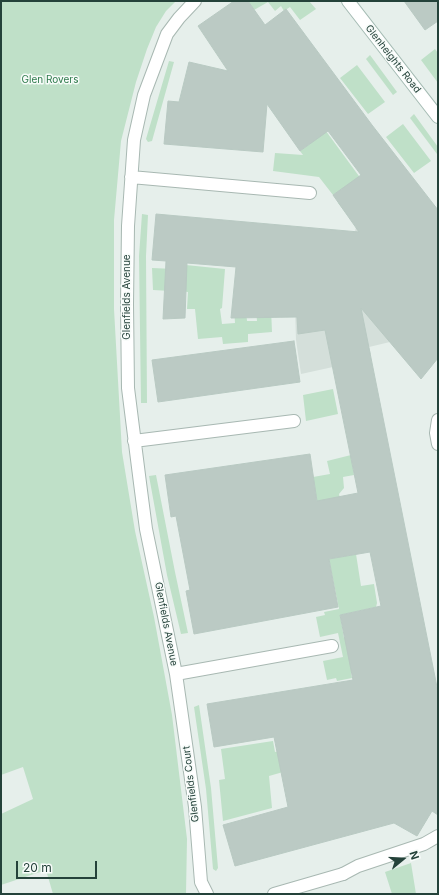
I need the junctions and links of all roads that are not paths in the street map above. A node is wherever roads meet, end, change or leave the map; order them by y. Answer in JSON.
{"nodes":[{"id":1,"x":195,"y":1,"type":"edge"},
{"id":2,"x":348,"y":1,"type":"edge"},
{"id":3,"x":438,"y":117,"type":"edge"},
{"id":4,"x":131,"y":177,"type":"junction"},
{"id":5,"x":310,"y":193,"type":"dead end"},
{"id":6,"x":438,"y":420,"type":"edge"},
{"id":7,"x":294,"y":421,"type":"dead end"},
{"id":8,"x":134,"y":441,"type":"junction"},
{"id":9,"x":438,"y":444,"type":"edge"},
{"id":10,"x":332,"y":646,"type":"dead end"},
{"id":11,"x":176,"y":674,"type":"junction"},
{"id":12,"x":438,"y":836,"type":"edge"},
{"id":13,"x":207,"y":894,"type":"edge"},
{"id":14,"x":274,"y":894,"type":"edge"}],
"edges":[{"from":1,"to":4,"type":"street","name":"Glenfields Avenue"},
{"from":2,"to":3,"type":"street","name":"Glenheights Road"},
{"from":4,"to":5,"type":"street"},
{"from":4,"to":8,"type":"street","name":"Glenfields Avenue"},
{"from":6,"to":9,"type":"street"},
{"from":7,"to":8,"type":"street"},
{"from":8,"to":11,"type":"street","name":"Glenfields Avenue"},
{"from":10,"to":11,"type":"street","name":"Glenfields Avenue"},
{"from":11,"to":13,"type":"street","name":"Glenfields Court"},
{"from":12,"to":14,"type":"street"}]}
